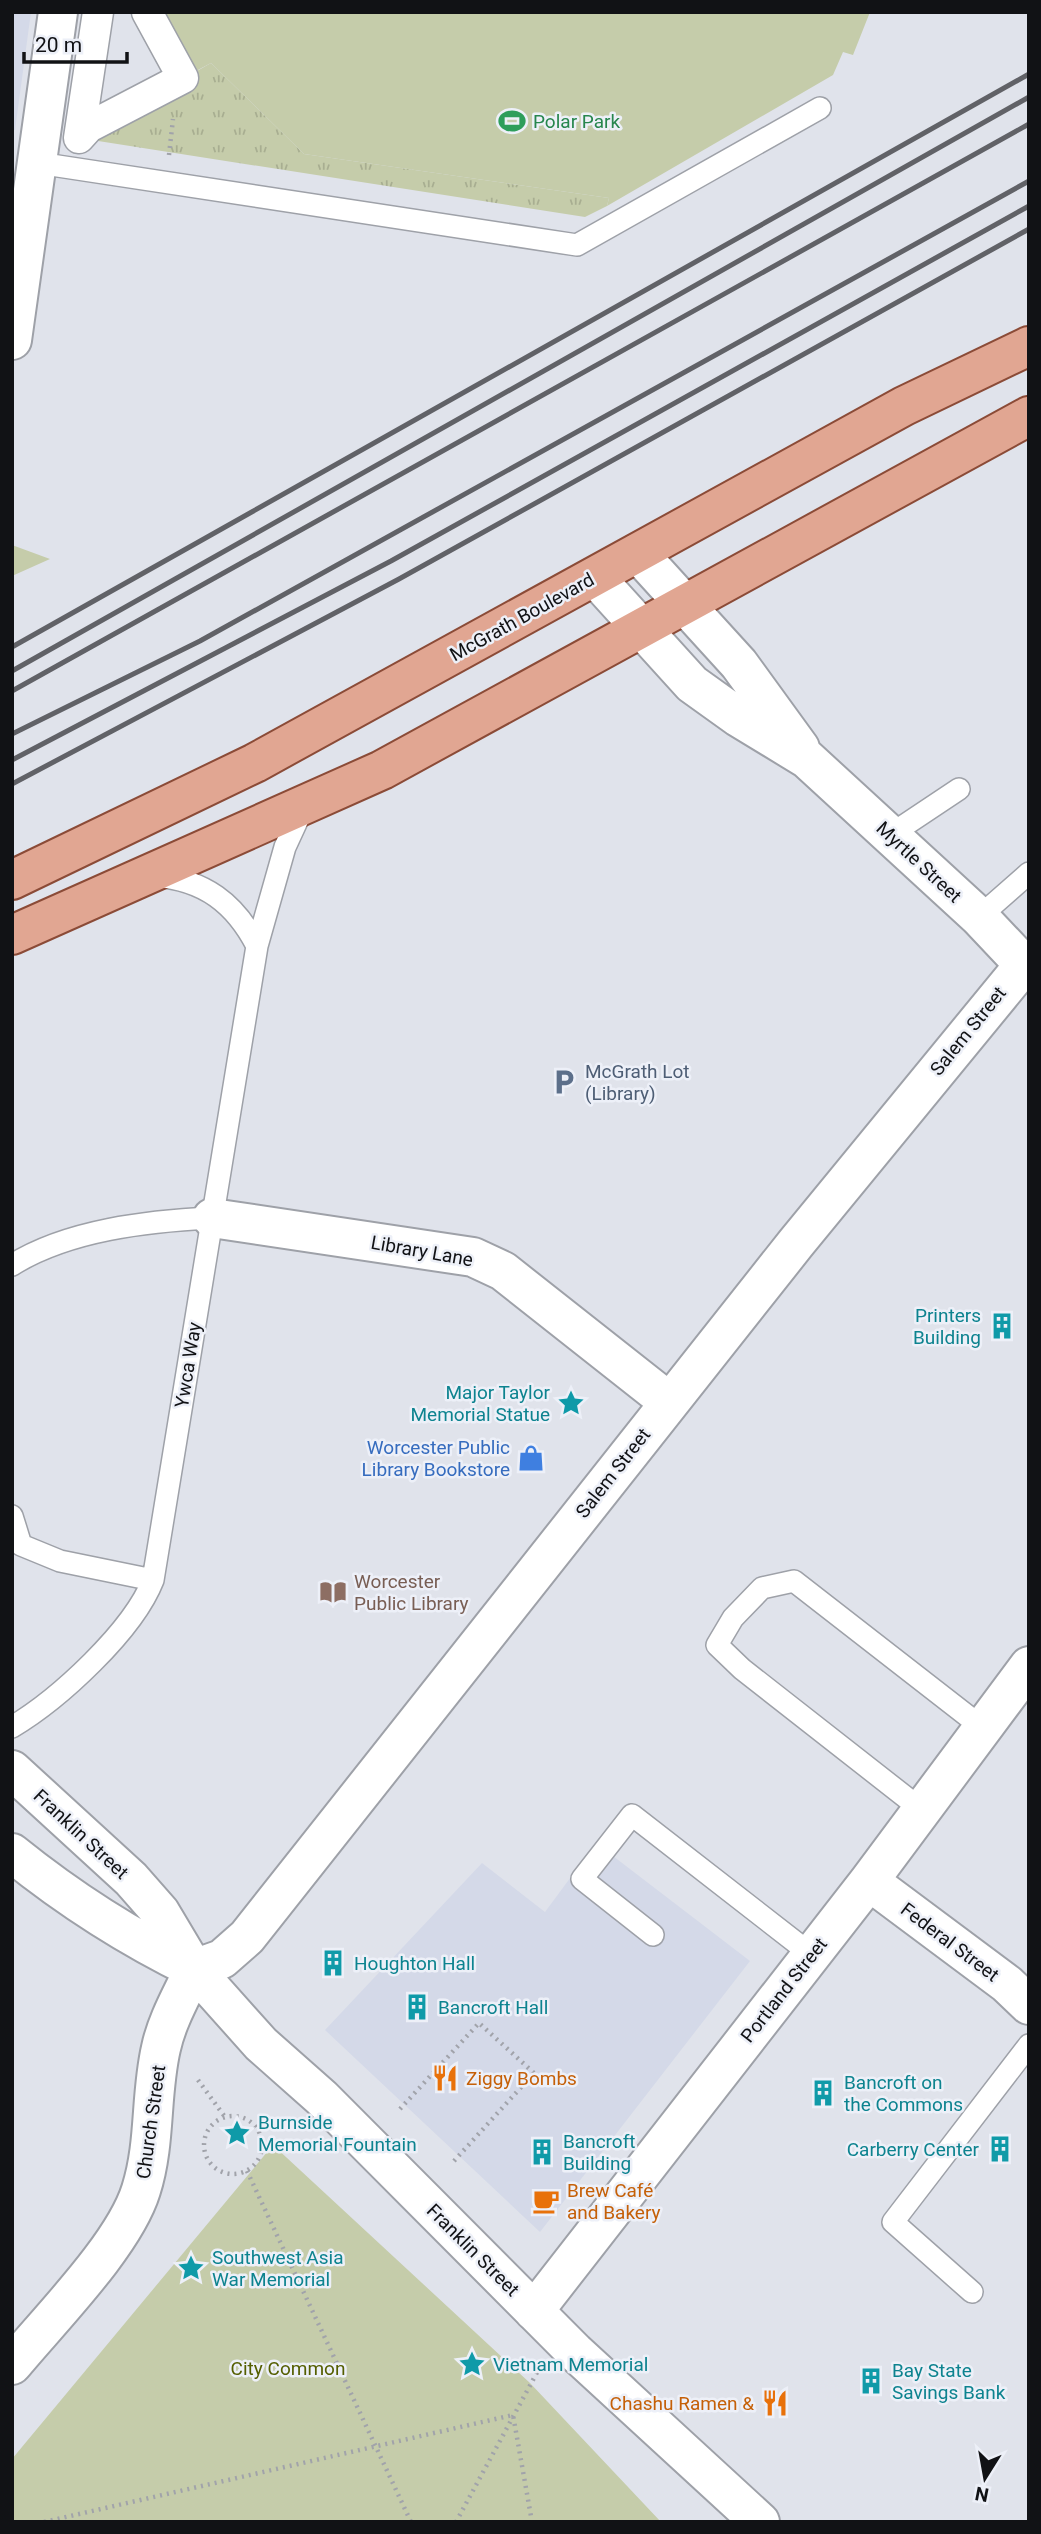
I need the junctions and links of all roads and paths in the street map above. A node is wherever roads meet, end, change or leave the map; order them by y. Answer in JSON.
{"nodes":[{"id":1,"x":58,"y":12,"type":"edge"},
{"id":2,"x":98,"y":12,"type":"edge"},
{"id":3,"x":148,"y":12,"type":"edge"},
{"id":4,"x":820,"y":108,"type":"dead end"},
{"id":5,"x":25,"y":161,"type":"edge"},
{"id":6,"x":12,"y":340,"type":"edge"},
{"id":7,"x":1029,"y":346,"type":"edge"},
{"id":8,"x":1029,"y":416,"type":"edge"},
{"id":9,"x":638,"y":553,"type":"junction"},
{"id":10,"x":595,"y":577,"type":"junction"},
{"id":11,"x":685,"y":606,"type":"junction"},
{"id":12,"x":642,"y":631,"type":"junction"},
{"id":13,"x":807,"y":759,"type":"junction"},
{"id":14,"x":959,"y":789,"type":"dead end"},
{"id":15,"x":303,"y":808,"type":"junction"},
{"id":16,"x":890,"y":835,"type":"junction"},
{"id":17,"x":1029,"y":873,"type":"edge"},
{"id":18,"x":150,"y":876,"type":"junction"},
{"id":19,"x":12,"y":880,"type":"edge"},
{"id":20,"x":979,"y":917,"type":"junction"},
{"id":21,"x":12,"y":935,"type":"edge"},
{"id":22,"x":257,"y":946,"type":"junction"},
{"id":23,"x":1026,"y":967,"type":"edge"},
{"id":24,"x":212,"y":1218,"type":"junction"},
{"id":25,"x":12,"y":1265,"type":"edge"},
{"id":26,"x":669,"y":1402,"type":"junction"},
{"id":27,"x":12,"y":1516,"type":"edge"},
{"id":28,"x":153,"y":1580,"type":"junction"},
{"id":29,"x":1029,"y":1666,"type":"edge"},
{"id":30,"x":12,"y":1727,"type":"edge"},
{"id":31,"x":983,"y":1728,"type":"junction"},
{"id":32,"x":12,"y":1770,"type":"edge"},
{"id":33,"x":922,"y":1810,"type":"junction"},
{"id":34,"x":12,"y":1853,"type":"edge"},
{"id":35,"x":869,"y":1881,"type":"junction"},
{"id":36,"x":653,"y":1935,"type":"dead end"},
{"id":37,"x":812,"y":1955,"type":"junction"},
{"id":38,"x":194,"y":1969,"type":"junction"},
{"id":39,"x":1025,"y":1994,"type":"edge"},
{"id":40,"x":1029,"y":2045,"type":"edge"},
{"id":41,"x":198,"y":2080,"type":"dead end"},
{"id":42,"x":400,"y":2109,"type":"dead end"},
{"id":43,"x":225,"y":2117,"type":"junction"},
{"id":44,"x":454,"y":2161,"type":"dead end"},
{"id":45,"x":247,"y":2171,"type":"junction"},
{"id":46,"x":972,"y":2292,"type":"dead end"},
{"id":47,"x":534,"y":2311,"type":"junction"},
{"id":48,"x":542,"y":2363,"type":"dead end"},
{"id":49,"x":12,"y":2365,"type":"edge"},
{"id":50,"x":513,"y":2415,"type":"junction"},
{"id":51,"x":376,"y":2446,"type":"junction"},
{"id":52,"x":44,"y":2522,"type":"edge"},
{"id":53,"x":411,"y":2522,"type":"edge"},
{"id":54,"x":456,"y":2522,"type":"edge"},
{"id":55,"x":531,"y":2522,"type":"edge"},
{"id":56,"x":760,"y":2522,"type":"edge"}],
"edges":[{"from":1,"to":5,"type":"street"},
{"from":2,"to":3,"type":"street"},
{"from":4,"to":5,"type":"lane"},
{"from":5,"to":6,"type":"street"},
{"from":7,"to":9,"type":"main road","name":"McGrath Boulevard"},
{"from":8,"to":11,"type":"main road"},
{"from":9,"to":10,"type":"main road","name":"McGrath Boulevard"},
{"from":9,"to":11,"type":"street","name":"Myrtle Street"},
{"from":10,"to":12,"type":"street","name":"Myrtle Street"},
{"from":10,"to":19,"type":"main road","name":"McGrath Boulevard"},
{"from":11,"to":12,"type":"main road"},
{"from":11,"to":13,"type":"street","name":"Myrtle Street"},
{"from":12,"to":13,"type":"street","name":"Myrtle Street"},
{"from":12,"to":15,"type":"main road"},
{"from":13,"to":16,"type":"street","name":"Myrtle Street"},
{"from":14,"to":16,"type":"lane"},
{"from":15,"to":18,"type":"main road"},
{"from":15,"to":22,"type":"lane","name":"Ywca Way"},
{"from":16,"to":20,"type":"street","name":"Myrtle Street"},
{"from":17,"to":20,"type":"lane"},
{"from":18,"to":21,"type":"main road"},
{"from":18,"to":22,"type":"lane"},
{"from":20,"to":23,"type":"street","name":"Myrtle Street"},
{"from":22,"to":24,"type":"lane","name":"Ywca Way"},
{"from":23,"to":26,"type":"street","name":"Salem Street"},
{"from":24,"to":25,"type":"lane"},
{"from":24,"to":26,"type":"street","name":"Library Lane"},
{"from":24,"to":28,"type":"lane","name":"Ywca Way"},
{"from":26,"to":38,"type":"street","name":"Salem Street"},
{"from":27,"to":28,"type":"lane"},
{"from":28,"to":30,"type":"lane","name":"Ywca Way"},
{"from":29,"to":31,"type":"street","name":"Portland Street"},
{"from":31,"to":33,"type":"street","name":"Portland Street"},
{"from":31,"to":33,"type":"lane"},
{"from":32,"to":38,"type":"street","name":"Franklin Street"},
{"from":33,"to":35,"type":"street","name":"Portland Street"},
{"from":34,"to":38,"type":"street","name":"Franklin Street"},
{"from":35,"to":37,"type":"street","name":"Portland Street"},
{"from":35,"to":39,"type":"street","name":"Federal Street"},
{"from":36,"to":37,"type":"lane"},
{"from":37,"to":47,"type":"street","name":"Portland Street"},
{"from":38,"to":47,"type":"street","name":"Franklin Street"},
{"from":38,"to":49,"type":"street","name":"Church Street"},
{"from":40,"to":46,"type":"lane"},
{"from":41,"to":43,"type":"path"},
{"from":42,"to":44,"type":"path"},
{"from":43,"to":45,"type":"path"},
{"from":43,"to":45,"type":"path"},
{"from":45,"to":51,"type":"path"},
{"from":47,"to":56,"type":"street","name":"Franklin Street"},
{"from":48,"to":50,"type":"path"},
{"from":50,"to":51,"type":"path"},
{"from":50,"to":54,"type":"path"},
{"from":50,"to":55,"type":"path"},
{"from":51,"to":52,"type":"path"},
{"from":51,"to":53,"type":"path"}]}
